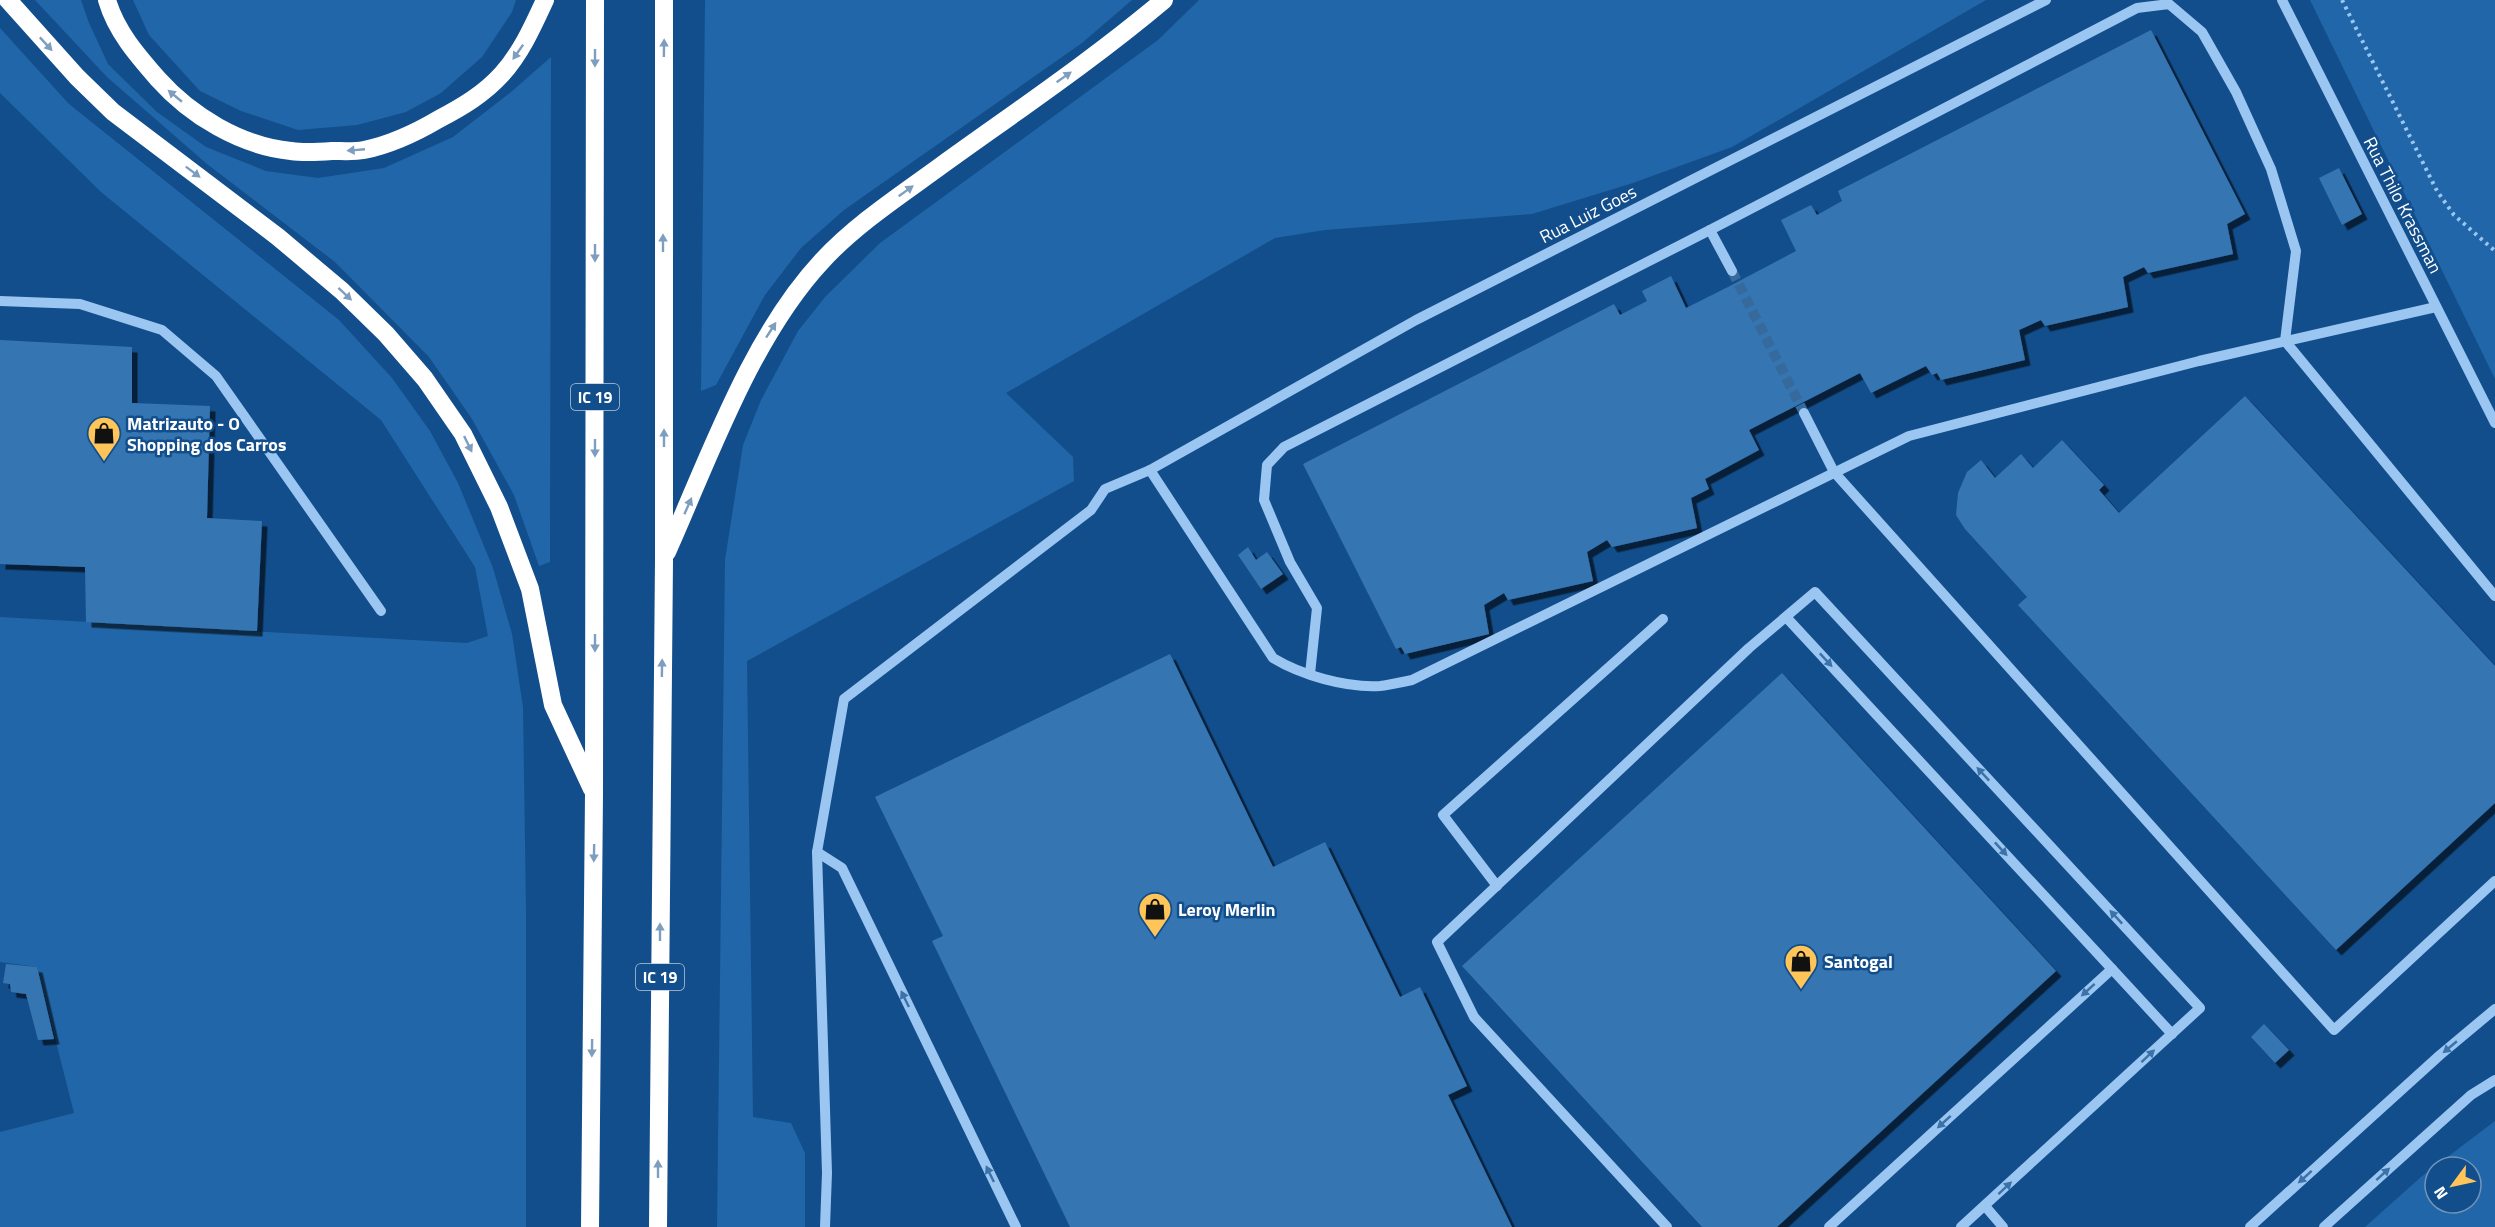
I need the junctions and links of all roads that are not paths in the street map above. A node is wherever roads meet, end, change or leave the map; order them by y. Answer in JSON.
{"nodes":[{"id":1,"x":8,"y":0,"type":"edge"},
{"id":2,"x":107,"y":0,"type":"edge"},
{"id":3,"x":545,"y":0,"type":"edge"},
{"id":4,"x":595,"y":0,"type":"edge"},
{"id":5,"x":664,"y":0,"type":"edge"},
{"id":6,"x":1164,"y":0,"type":"edge"},
{"id":7,"x":2046,"y":0,"type":"edge"},
{"id":8,"x":2282,"y":0,"type":"edge"},
{"id":9,"x":1710,"y":230,"type":"junction"},
{"id":10,"x":1732,"y":271,"type":"tunnel mouth"},
{"id":11,"x":0,"y":302,"type":"edge"},
{"id":12,"x":2436,"y":307,"type":"junction"},
{"id":13,"x":2285,"y":341,"type":"junction"},
{"id":14,"x":1804,"y":413,"type":"tunnel mouth"},
{"id":15,"x":2495,"y":423,"type":"edge"},
{"id":16,"x":1150,"y":470,"type":"junction"},
{"id":17,"x":1834,"y":472,"type":"junction"},
{"id":18,"x":664,"y":560,"type":"junction"},
{"id":19,"x":2495,"y":596,"type":"edge"},
{"id":20,"x":381,"y":611,"type":"dead end"},
{"id":21,"x":1786,"y":617,"type":"junction"},
{"id":22,"x":1663,"y":619,"type":"dead end"},
{"id":23,"x":1310,"y":674,"type":"junction"},
{"id":24,"x":594,"y":794,"type":"junction"},
{"id":25,"x":817,"y":852,"type":"junction"},
{"id":26,"x":2495,"y":881,"type":"edge"},
{"id":27,"x":1497,"y":886,"type":"junction"},
{"id":28,"x":2112,"y":969,"type":"junction"},
{"id":29,"x":2495,"y":1009,"type":"edge"},
{"id":30,"x":2172,"y":1034,"type":"junction"},
{"id":31,"x":2495,"y":1080,"type":"edge"},
{"id":32,"x":1986,"y":1206,"type":"junction"},
{"id":33,"x":590,"y":1227,"type":"edge"},
{"id":34,"x":658,"y":1227,"type":"edge"},
{"id":35,"x":825,"y":1227,"type":"edge"},
{"id":36,"x":1016,"y":1227,"type":"edge"},
{"id":37,"x":1667,"y":1227,"type":"edge"},
{"id":38,"x":1829,"y":1227,"type":"edge"},
{"id":39,"x":1961,"y":1227,"type":"edge"},
{"id":40,"x":2003,"y":1227,"type":"edge"},
{"id":41,"x":2250,"y":1227,"type":"edge"},
{"id":42,"x":2324,"y":1227,"type":"edge"}],
"edges":[{"from":1,"to":24,"type":"highway","one_way":true},
{"from":3,"to":2,"type":"highway","one_way":true},
{"from":4,"to":24,"type":"highway","number":"IC 19","one_way":true},
{"from":18,"to":5,"type":"highway","number":"IC 19","one_way":true},
{"from":18,"to":6,"type":"highway","one_way":true},
{"from":7,"to":16,"type":"street","name":"Rua Luiz Goes"},
{"from":8,"to":12,"type":"street","name":"Rua Thilo Krassman"},
{"from":9,"to":10,"type":"street"},
{"from":9,"to":13,"type":"street"},
{"from":9,"to":23,"type":"street"},
{"from":11,"to":20,"type":"street"},
{"from":12,"to":13,"type":"street"},
{"from":12,"to":15,"type":"street","name":"Rua Thilo Krassman"},
{"from":13,"to":17,"type":"street"},
{"from":13,"to":19,"type":"street"},
{"from":14,"to":17,"type":"street"},
{"from":16,"to":23,"type":"street"},
{"from":16,"to":25,"type":"street","name":"Rua Luiz Goes"},
{"from":17,"to":23,"type":"street"},
{"from":17,"to":26,"type":"street"},
{"from":34,"to":18,"type":"highway","number":"IC 19","one_way":true},
{"from":21,"to":27,"type":"street"},
{"from":21,"to":28,"type":"street","one_way":true},
{"from":30,"to":21,"type":"street","one_way":true},
{"from":22,"to":27,"type":"street"},
{"from":24,"to":33,"type":"highway","number":"IC 19","one_way":true},
{"from":25,"to":35,"type":"street","name":"Rua Luiz Goes"},
{"from":36,"to":25,"type":"street","one_way":true},
{"from":27,"to":37,"type":"street"},
{"from":28,"to":30,"type":"street"},
{"from":28,"to":38,"type":"street","one_way":true},
{"from":29,"to":41,"type":"street","one_way":true},
{"from":32,"to":30,"type":"street","one_way":true},
{"from":42,"to":31,"type":"street","one_way":true},
{"from":32,"to":39,"type":"street"},
{"from":32,"to":40,"type":"street"}]}
